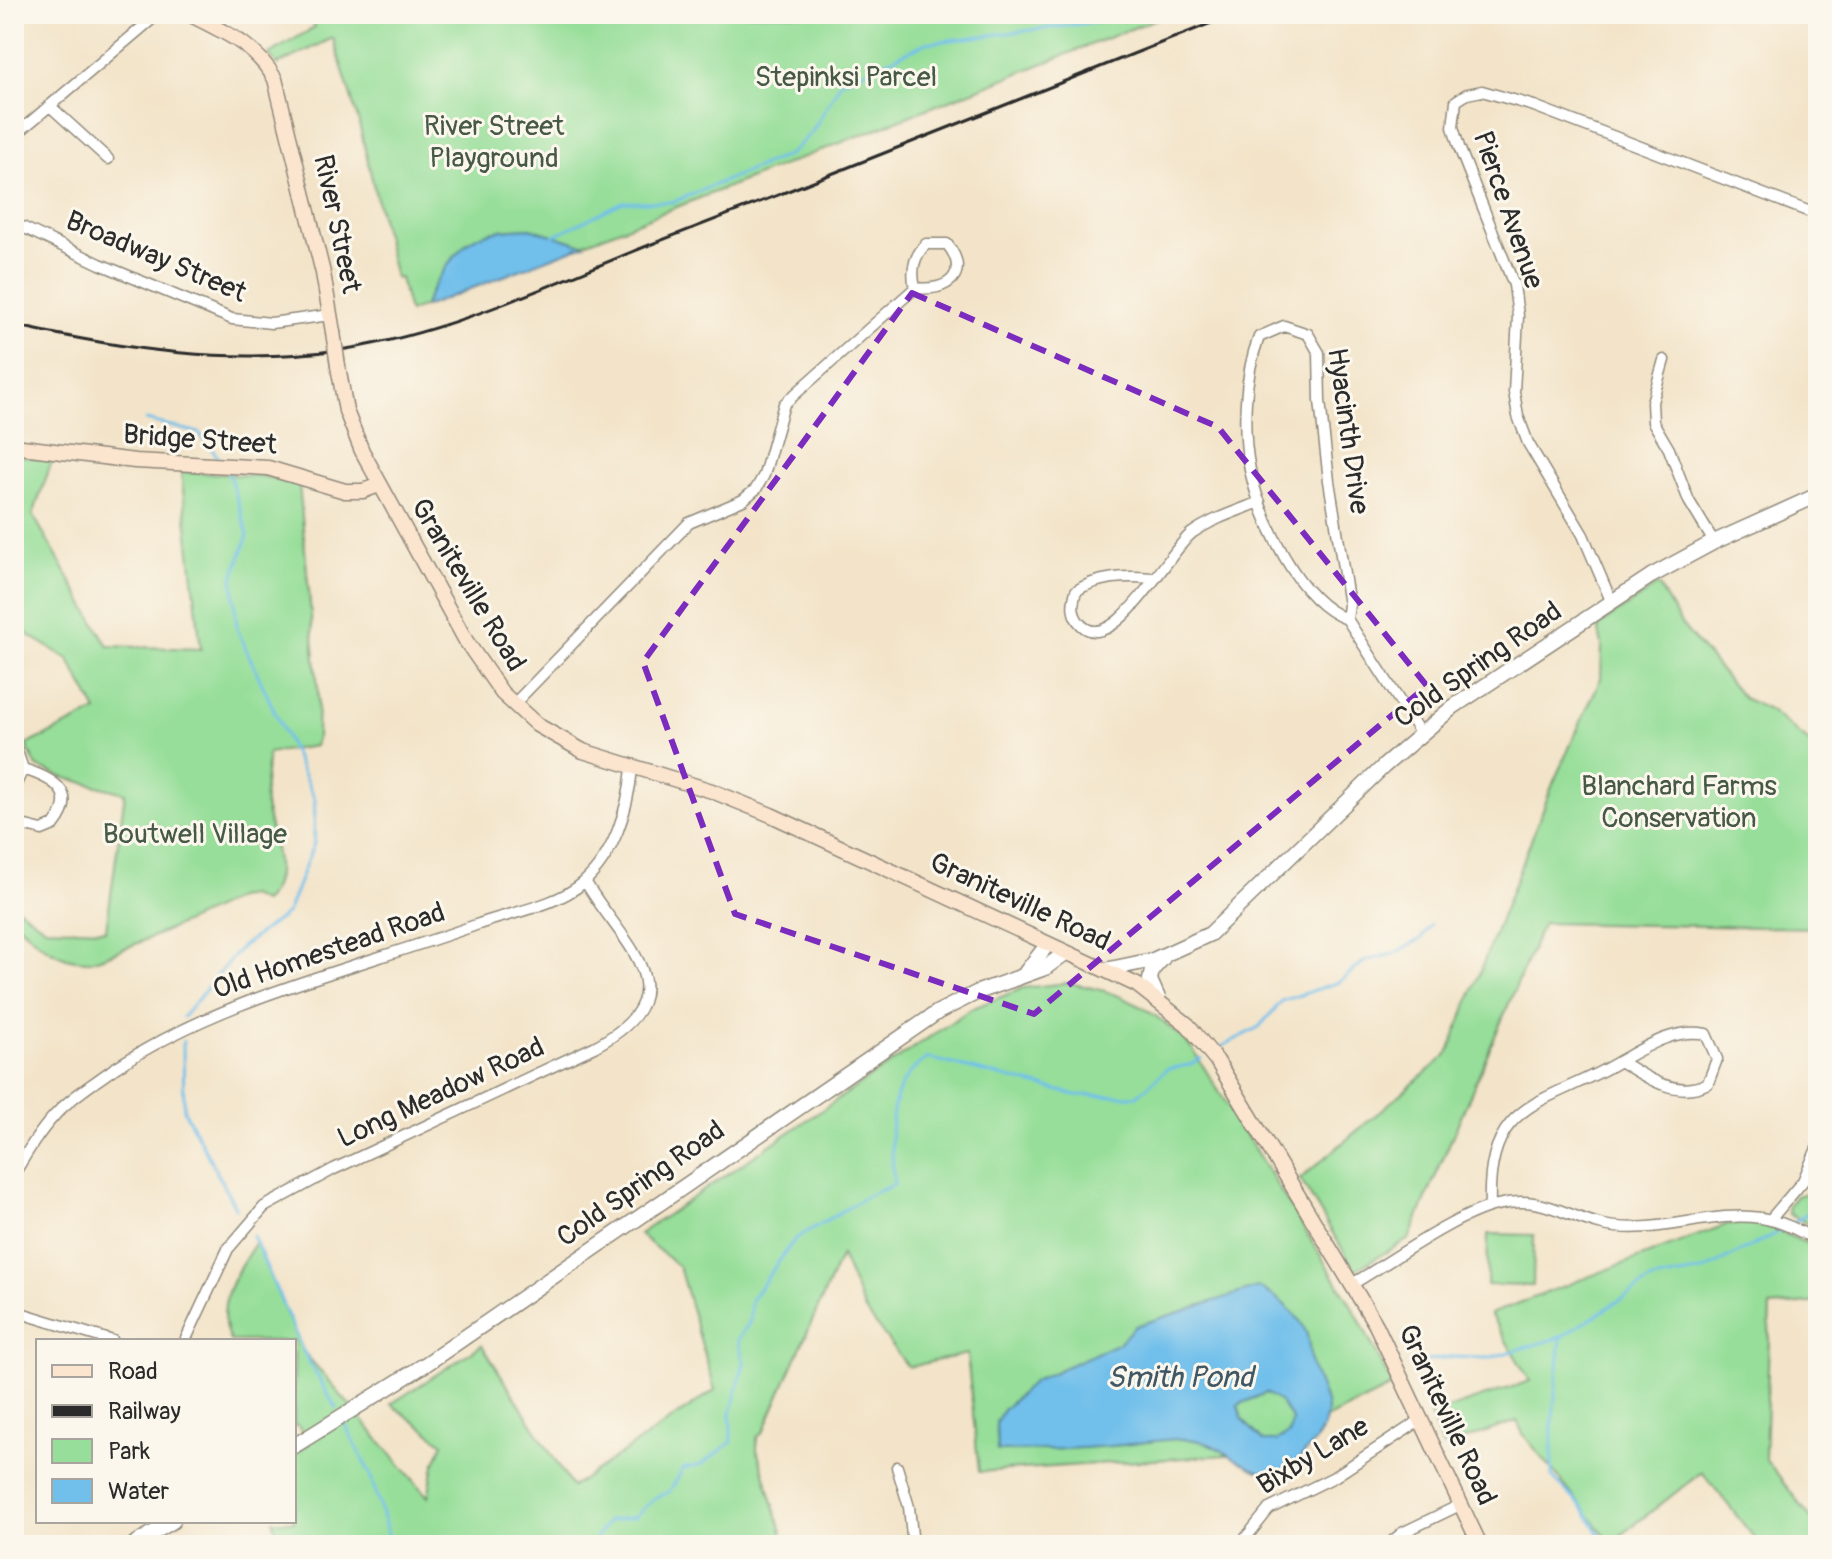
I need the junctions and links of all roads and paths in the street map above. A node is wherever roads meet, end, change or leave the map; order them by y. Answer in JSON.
{"nodes":[{"id":1,"x":158,"y":14,"type":"edge"},
{"id":2,"x":189,"y":14,"type":"edge"},
{"id":3,"x":50,"y":106,"type":"junction"},
{"id":4,"x":14,"y":136,"type":"edge"},
{"id":5,"x":108,"y":159,"type":"dead end"},
{"id":6,"x":1818,"y":215,"type":"edge"},
{"id":7,"x":14,"y":223,"type":"edge"},
{"id":8,"x":915,"y":288,"type":"junction"},
{"id":9,"x":330,"y":315,"type":"junction"},
{"id":10,"x":1664,"y":360,"type":"dead end"},
{"id":11,"x":14,"y":446,"type":"edge"},
{"id":12,"x":379,"y":485,"type":"junction"},
{"id":13,"x":1817,"y":499,"type":"edge"},
{"id":14,"x":1260,"y":502,"type":"junction"},
{"id":15,"x":1714,"y":542,"type":"junction"},
{"id":16,"x":1152,"y":578,"type":"junction"},
{"id":17,"x":1612,"y":603,"type":"junction"},
{"id":18,"x":1347,"y":619,"type":"junction"},
{"id":19,"x":514,"y":704,"type":"junction"},
{"id":20,"x":1420,"y":733,"type":"junction"},
{"id":21,"x":14,"y":743,"type":"edge"},
{"id":22,"x":23,"y":769,"type":"junction"},
{"id":23,"x":632,"y":769,"type":"junction"},
{"id":24,"x":14,"y":788,"type":"edge"},
{"id":25,"x":14,"y":815,"type":"edge"},
{"id":26,"x":585,"y":881,"type":"junction"},
{"id":27,"x":1047,"y":945,"type":"junction"},
{"id":28,"x":1064,"y":954,"type":"junction"},
{"id":29,"x":1166,"y":956,"type":"junction"},
{"id":30,"x":1105,"y":970,"type":"junction"},
{"id":31,"x":1023,"y":974,"type":"junction"},
{"id":32,"x":1158,"y":998,"type":"junction"},
{"id":33,"x":1620,"y":1061,"type":"junction"},
{"id":34,"x":1818,"y":1146,"type":"edge"},
{"id":35,"x":14,"y":1174,"type":"edge"},
{"id":36,"x":1490,"y":1206,"type":"junction"},
{"id":37,"x":1770,"y":1220,"type":"junction"},
{"id":38,"x":1818,"y":1241,"type":"edge"},
{"id":39,"x":1352,"y":1284,"type":"junction"},
{"id":40,"x":14,"y":1311,"type":"edge"},
{"id":41,"x":106,"y":1339,"type":"edge"},
{"id":42,"x":186,"y":1339,"type":"edge"},
{"id":43,"x":1422,"y":1419,"type":"junction"},
{"id":44,"x":296,"y":1445,"type":"edge"},
{"id":45,"x":897,"y":1467,"type":"dead end"},
{"id":46,"x":1460,"y":1505,"type":"junction"},
{"id":47,"x":170,"y":1523,"type":"edge"},
{"id":48,"x":133,"y":1545,"type":"edge"},
{"id":49,"x":913,"y":1545,"type":"edge"},
{"id":50,"x":1240,"y":1545,"type":"edge"},
{"id":51,"x":1388,"y":1545,"type":"edge"},
{"id":52,"x":1480,"y":1545,"type":"edge"}],
"edges":[{"from":1,"to":3,"type":"street"},
{"from":2,"to":9,"type":"main road","name":"River Street"},
{"from":3,"to":4,"type":"street"},
{"from":3,"to":5,"type":"street"},
{"from":6,"to":17,"type":"street","name":"Pierce Avenue"},
{"from":7,"to":9,"type":"street","name":"Broadway Street"},
{"from":8,"to":8,"type":"street"},
{"from":8,"to":19,"type":"street"},
{"from":9,"to":12,"type":"main road","name":"River Street","bridge":true},
{"from":10,"to":15,"type":"street"},
{"from":11,"to":12,"type":"main road","name":"Bridge Street"},
{"from":12,"to":19,"type":"main road","name":"Graniteville Road"},
{"from":13,"to":15,"type":"street","name":"Cold Spring Road"},
{"from":14,"to":16,"type":"street"},
{"from":14,"to":18,"type":"street","name":"Hyacinth Drive"},
{"from":14,"to":18,"type":"street","name":"Hyacinth Drive"},
{"from":15,"to":17,"type":"street","name":"Cold Spring Road"},
{"from":16,"to":16,"type":"street"},
{"from":17,"to":20,"type":"street","name":"Cold Spring Road"},
{"from":18,"to":20,"type":"street","name":"Hyacinth Drive"},
{"from":19,"to":23,"type":"main road","name":"Graniteville Road"},
{"from":20,"to":29,"type":"street","name":"Cold Spring Road"},
{"from":21,"to":22,"type":"street"},
{"from":22,"to":24,"type":"street"},
{"from":22,"to":25,"type":"street"},
{"from":23,"to":26,"type":"street","name":"Old Homestead Road"},
{"from":23,"to":27,"type":"main road","name":"Graniteville Road"},
{"from":26,"to":35,"type":"street","name":"Old Homestead Road"},
{"from":26,"to":42,"type":"street","name":"Long Meadow Road"},
{"from":27,"to":28,"type":"main road","name":"Graniteville Road"},
{"from":27,"to":31,"type":"street","name":"Cold Spring Road"},
{"from":28,"to":30,"type":"main road","name":"Graniteville Road"},
{"from":28,"to":31,"type":"street","name":"Cold Spring Road"},
{"from":29,"to":30,"type":"street","name":"Cold Spring Road"},
{"from":29,"to":32,"type":"street"},
{"from":30,"to":32,"type":"main road","name":"Graniteville Road"},
{"from":31,"to":44,"type":"street","name":"Cold Spring Road"},
{"from":32,"to":39,"type":"main road","name":"Graniteville Road"},
{"from":33,"to":33,"type":"street"},
{"from":33,"to":36,"type":"street"},
{"from":34,"to":37,"type":"street"},
{"from":36,"to":37,"type":"street"},
{"from":36,"to":39,"type":"street"},
{"from":37,"to":38,"type":"street"},
{"from":39,"to":43,"type":"main road","name":"Graniteville Road"},
{"from":40,"to":41,"type":"street"},
{"from":43,"to":46,"type":"main road","name":"Graniteville Road"},
{"from":43,"to":50,"type":"street","name":"Bixby Lane"},
{"from":45,"to":49,"type":"street"},
{"from":46,"to":51,"type":"street"},
{"from":46,"to":52,"type":"main road","name":"Graniteville Road"},
{"from":47,"to":48,"type":"street"}]}
